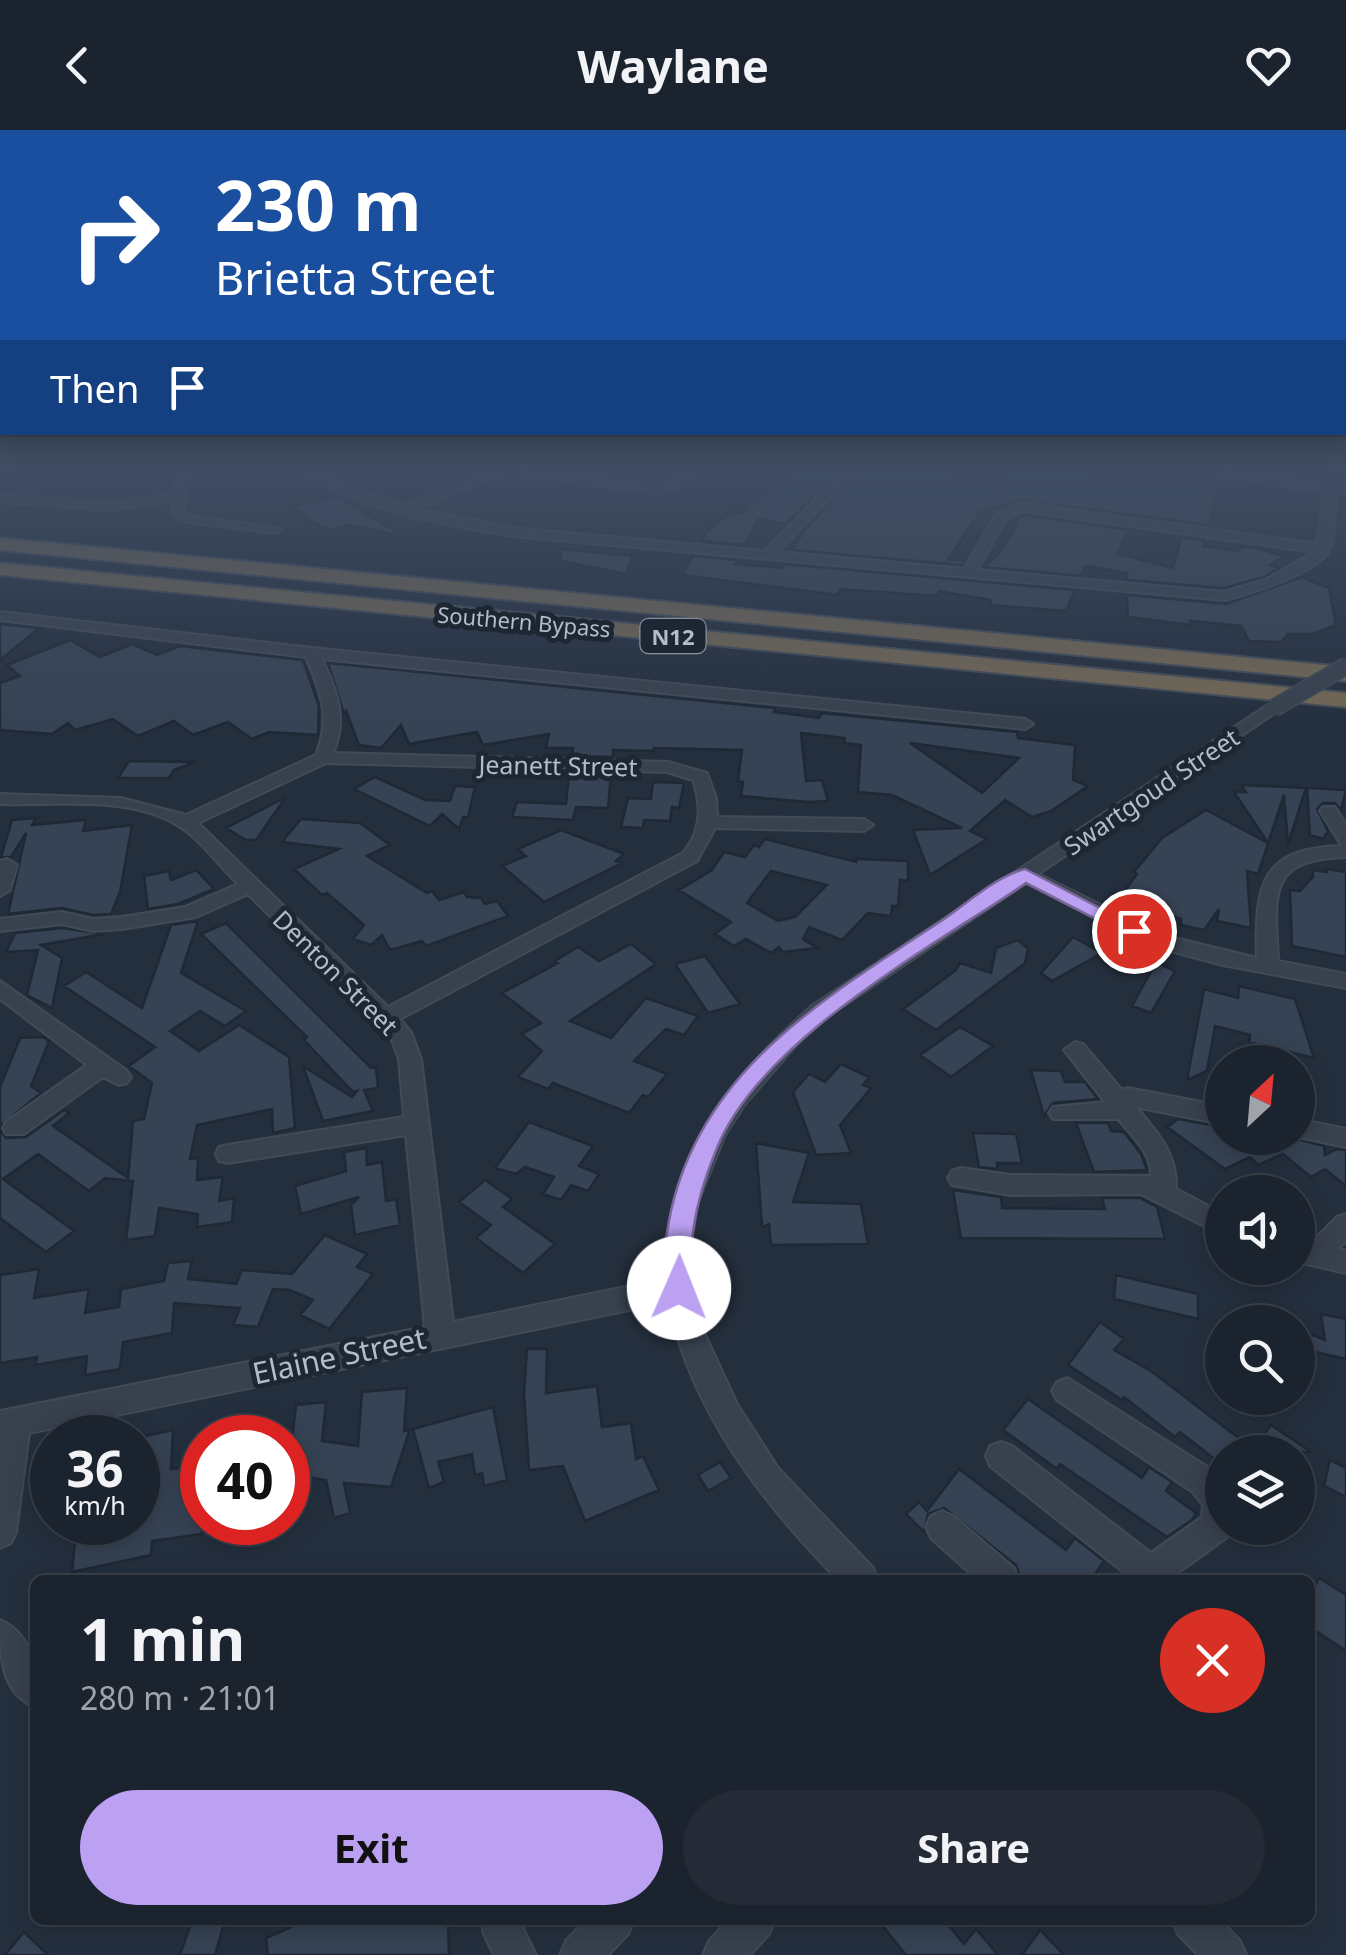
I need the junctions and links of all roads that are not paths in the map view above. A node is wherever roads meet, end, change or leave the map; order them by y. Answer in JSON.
{"nodes":[{"id":1,"x":105,"y":554,"type":"edge"},
{"id":2,"x":737,"y":554,"type":"edge"},
{"id":3,"x":769,"y":554,"type":"edge"},
{"id":4,"x":979,"y":554,"type":"edge"},
{"id":5,"x":1319,"y":554,"type":"edge"},
{"id":6,"x":766,"y":557,"type":"junction"},
{"id":7,"x":0,"y":569,"type":"edge"},
{"id":8,"x":968,"y":574,"type":"junction"},
{"id":9,"x":0,"y":616,"type":"edge"},
{"id":10,"x":312,"y":653,"type":"junction"},
{"id":11,"x":1346,"y":666,"type":"edge"},
{"id":12,"x":1346,"y":674,"type":"edge"},
{"id":13,"x":1346,"y":700,"type":"edge"},
{"id":14,"x":1025,"y":724,"type":"dead end"},
{"id":15,"x":323,"y":758,"type":"junction"},
{"id":16,"x":0,"y":799,"type":"edge"},
{"id":17,"x":1329,"y":811,"type":"dead end"},
{"id":18,"x":186,"y":822,"type":"junction"},
{"id":19,"x":708,"y":822,"type":"junction"},
{"id":20,"x":864,"y":825,"type":"dead end"},
{"id":21,"x":1346,"y":841,"type":"edge"},
{"id":22,"x":1346,"y":851,"type":"edge"},
{"id":23,"x":7,"y":865,"type":"dead end"},
{"id":24,"x":1025,"y":875,"type":"junction"},
{"id":25,"x":249,"y":888,"type":"junction"},
{"id":26,"x":0,"y":890,"type":"edge"},
{"id":27,"x":0,"y":925,"type":"edge"},
{"id":28,"x":1268,"y":966,"type":"junction"},
{"id":29,"x":1346,"y":982,"type":"edge"},
{"id":30,"x":0,"y":988,"type":"edge"},
{"id":31,"x":387,"y":1017,"type":"junction"},
{"id":32,"x":1075,"y":1050,"type":"dead end"},
{"id":33,"x":1126,"y":1104,"type":"junction"},
{"id":34,"x":1205,"y":1112,"type":"edge"},
{"id":35,"x":1061,"y":1113,"type":"dead end"},
{"id":36,"x":416,"y":1124,"type":"junction"},
{"id":37,"x":15,"y":1128,"type":"dead end"},
{"id":38,"x":1315,"y":1132,"type":"edge"},
{"id":39,"x":1346,"y":1138,"type":"edge"},
{"id":40,"x":228,"y":1154,"type":"dead end"},
{"id":41,"x":961,"y":1178,"type":"dead end"},
{"id":42,"x":1163,"y":1192,"type":"junction"},
{"id":43,"x":1205,"y":1215,"type":"edge"},
{"id":44,"x":1346,"y":1224,"type":"edge"},
{"id":45,"x":1315,"y":1247,"type":"edge"},
{"id":46,"x":1315,"y":1255,"type":"edge"},
{"id":47,"x":1346,"y":1262,"type":"edge"},
{"id":48,"x":679,"y":1288,"type":"junction"},
{"id":49,"x":440,"y":1334,"type":"junction"},
{"id":50,"x":1067,"y":1391,"type":"dead end"},
{"id":51,"x":7,"y":1424,"type":"edge"},
{"id":52,"x":1001,"y":1456,"type":"dead end"},
{"id":53,"x":942,"y":1527,"type":"dead end"},
{"id":54,"x":0,"y":1532,"type":"edge"},
{"id":55,"x":856,"y":1575,"type":"edge"},
{"id":56,"x":996,"y":1575,"type":"edge"},
{"id":57,"x":1144,"y":1575,"type":"edge"},
{"id":58,"x":1146,"y":1575,"type":"edge"},
{"id":59,"x":0,"y":1637,"type":"edge"},
{"id":60,"x":30,"y":1682,"type":"edge"},
{"id":61,"x":504,"y":1925,"type":"edge"},
{"id":62,"x":609,"y":1925,"type":"edge"},
{"id":63,"x":750,"y":1925,"type":"edge"},
{"id":64,"x":1197,"y":1925,"type":"edge"},
{"id":65,"x":516,"y":1955,"type":"edge"},
{"id":66,"x":580,"y":1955,"type":"edge"},
{"id":67,"x":724,"y":1955,"type":"edge"},
{"id":68,"x":1226,"y":1955,"type":"edge"}],
"edges":[{"from":1,"to":12,"type":"highway","name":"Southern Bypass","number":"N12"},
{"from":2,"to":6,"type":"street"},
{"from":3,"to":6,"type":"street"},
{"from":4,"to":8,"type":"street"},
{"from":5,"to":8,"type":"street"},
{"from":6,"to":8,"type":"street"},
{"from":7,"to":13,"type":"highway","name":"Southern Bypass","number":"N12"},
{"from":9,"to":10,"type":"street"},
{"from":10,"to":14,"type":"street"},
{"from":10,"to":15,"type":"street"},
{"from":11,"to":24,"type":"street","name":"Swartgoud Street","bridge":true},
{"from":15,"to":18,"type":"street","name":"Jeanett Street"},
{"from":15,"to":19,"type":"street","name":"Jeanett Street"},
{"from":16,"to":18,"type":"street"},
{"from":17,"to":21,"type":"street"},
{"from":18,"to":25,"type":"street","name":"Denton Street"},
{"from":19,"to":20,"type":"street"},
{"from":19,"to":31,"type":"street"},
{"from":22,"to":28,"type":"street"},
{"from":23,"to":26,"type":"street"},
{"from":24,"to":28,"type":"street"},
{"from":24,"to":48,"type":"street","name":"Swartgoud Street"},
{"from":25,"to":27,"type":"street"},
{"from":25,"to":31,"type":"street","name":"Denton Street"},
{"from":28,"to":29,"type":"street"},
{"from":30,"to":37,"type":"street"},
{"from":31,"to":36,"type":"street","name":"Denton Street"},
{"from":32,"to":33,"type":"street"},
{"from":33,"to":34,"type":"street"},
{"from":33,"to":35,"type":"street"},
{"from":33,"to":42,"type":"street"},
{"from":36,"to":40,"type":"street"},
{"from":36,"to":49,"type":"street","name":"Denton Street"},
{"from":38,"to":39,"type":"street"},
{"from":41,"to":42,"type":"street"},
{"from":42,"to":43,"type":"street"},
{"from":44,"to":45,"type":"street"},
{"from":46,"to":47,"type":"street"},
{"from":48,"to":49,"type":"street","name":"Elaine Street"},
{"from":48,"to":55,"type":"street","name":"Swartgoud Street"},
{"from":49,"to":51,"type":"street","name":"Elaine Street"},
{"from":50,"to":58,"type":"street"},
{"from":51,"to":54,"type":"street"},
{"from":52,"to":57,"type":"street"},
{"from":53,"to":56,"type":"street"},
{"from":59,"to":60,"type":"street"},
{"from":61,"to":65,"type":"street"},
{"from":62,"to":66,"type":"street"},
{"from":63,"to":67,"type":"street"},
{"from":64,"to":68,"type":"street"}]}
